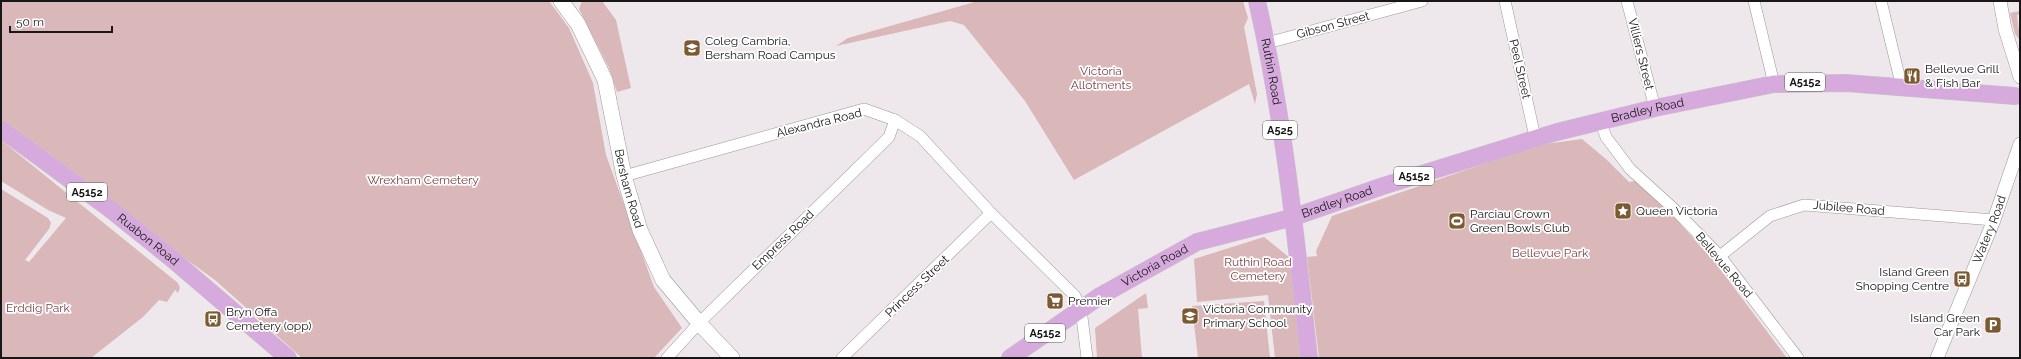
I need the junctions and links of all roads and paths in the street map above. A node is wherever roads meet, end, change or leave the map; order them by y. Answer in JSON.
{"nodes":[{"id":1,"x":561,"y":1,"type":"edge"},
{"id":2,"x":1257,"y":1,"type":"edge"},
{"id":3,"x":1422,"y":1,"type":"edge"},
{"id":4,"x":1505,"y":1,"type":"edge"},
{"id":5,"x":1627,"y":1,"type":"edge"},
{"id":6,"x":1754,"y":1,"type":"edge"},
{"id":7,"x":1881,"y":1,"type":"edge"},
{"id":8,"x":2000,"y":1,"type":"edge"},
{"id":9,"x":1267,"y":43,"type":"junction"},
{"id":10,"x":2020,"y":77,"type":"edge"},
{"id":11,"x":1774,"y":84,"type":"junction"},
{"id":12,"x":1902,"y":88,"type":"junction"},
{"id":13,"x":2018,"y":96,"type":"edge"},
{"id":14,"x":1654,"y":108,"type":"junction"},
{"id":15,"x":895,"y":120,"type":"junction"},
{"id":16,"x":1600,"y":121,"type":"junction"},
{"id":17,"x":1,"y":129,"type":"edge"},
{"id":18,"x":1535,"y":138,"type":"junction"},
{"id":19,"x":2020,"y":144,"type":"edge"},
{"id":20,"x":624,"y":176,"type":"junction"},
{"id":21,"x":991,"y":213,"type":"junction"},
{"id":22,"x":1294,"y":217,"type":"junction"},
{"id":23,"x":1994,"y":220,"type":"junction"},
{"id":24,"x":1720,"y":256,"type":"junction"},
{"id":25,"x":1081,"y":308,"type":"junction"},
{"id":26,"x":699,"y":323,"type":"junction"},
{"id":27,"x":288,"y":358,"type":"edge"},
{"id":28,"x":667,"y":358,"type":"edge"},
{"id":29,"x":732,"y":358,"type":"edge"},
{"id":30,"x":842,"y":358,"type":"edge"},
{"id":31,"x":1010,"y":358,"type":"edge"},
{"id":32,"x":1087,"y":358,"type":"edge"},
{"id":33,"x":1309,"y":358,"type":"edge"},
{"id":34,"x":1798,"y":358,"type":"edge"},
{"id":35,"x":1937,"y":358,"type":"edge"}],
"edges":[{"from":1,"to":20,"type":"main road","name":"Bersham Road"},
{"from":2,"to":9,"type":"main road","name":"Ruthin Road","number":"A525"},
{"from":3,"to":9,"type":"street","name":"Gibson Street"},
{"from":4,"to":18,"type":"street","name":"Peel Street"},
{"from":5,"to":14,"type":"street","name":"Villiers Street"},
{"from":6,"to":11,"type":"street"},
{"from":7,"to":12,"type":"street"},
{"from":8,"to":10,"type":"street"},
{"from":9,"to":22,"type":"main road","name":"Ruthin Road","number":"A525"},
{"from":11,"to":12,"type":"main road","name":"Bradley Road","number":"A5152"},
{"from":11,"to":14,"type":"main road","name":"Bradley Road","number":"A5152"},
{"from":12,"to":13,"type":"main road","name":"Bradley Road","number":"A5152"},
{"from":14,"to":16,"type":"main road","name":"Bradley Road","number":"A5152"},
{"from":15,"to":20,"type":"street","name":"Alexandra Road"},
{"from":15,"to":21,"type":"street","name":"Alexandra Road"},
{"from":15,"to":26,"type":"street","name":"Empress Road"},
{"from":16,"to":18,"type":"main road","name":"Bradley Road","number":"A5152"},
{"from":16,"to":24,"type":"street","name":"Bellevue Road"},
{"from":17,"to":27,"type":"main road","name":"Ruabon Road","number":"A5152"},
{"from":18,"to":22,"type":"main road","name":"Bradley Road","number":"A5152"},
{"from":19,"to":23,"type":"street","name":"Watery Road"},
{"from":20,"to":26,"type":"main road","name":"Bersham Road"},
{"from":21,"to":25,"type":"street","name":"Alexandra Road"},
{"from":21,"to":30,"type":"street","name":"Princess Street"},
{"from":22,"to":25,"type":"main road","name":"Victoria Road","number":"A5152"},
{"from":22,"to":33,"type":"main road","name":"Ruthin Road","number":"A525"},
{"from":23,"to":24,"type":"street","name":"Jubilee Road"},
{"from":23,"to":35,"type":"street","name":"Watery Road"},
{"from":24,"to":34,"type":"street","name":"Bellevue Road"},
{"from":25,"to":31,"type":"main road","name":"Victoria Road","number":"A5152"},
{"from":25,"to":32,"type":"street"},
{"from":26,"to":28,"type":"street","name":"Empress Road"},
{"from":26,"to":29,"type":"main road","name":"Bersham Road"}]}
